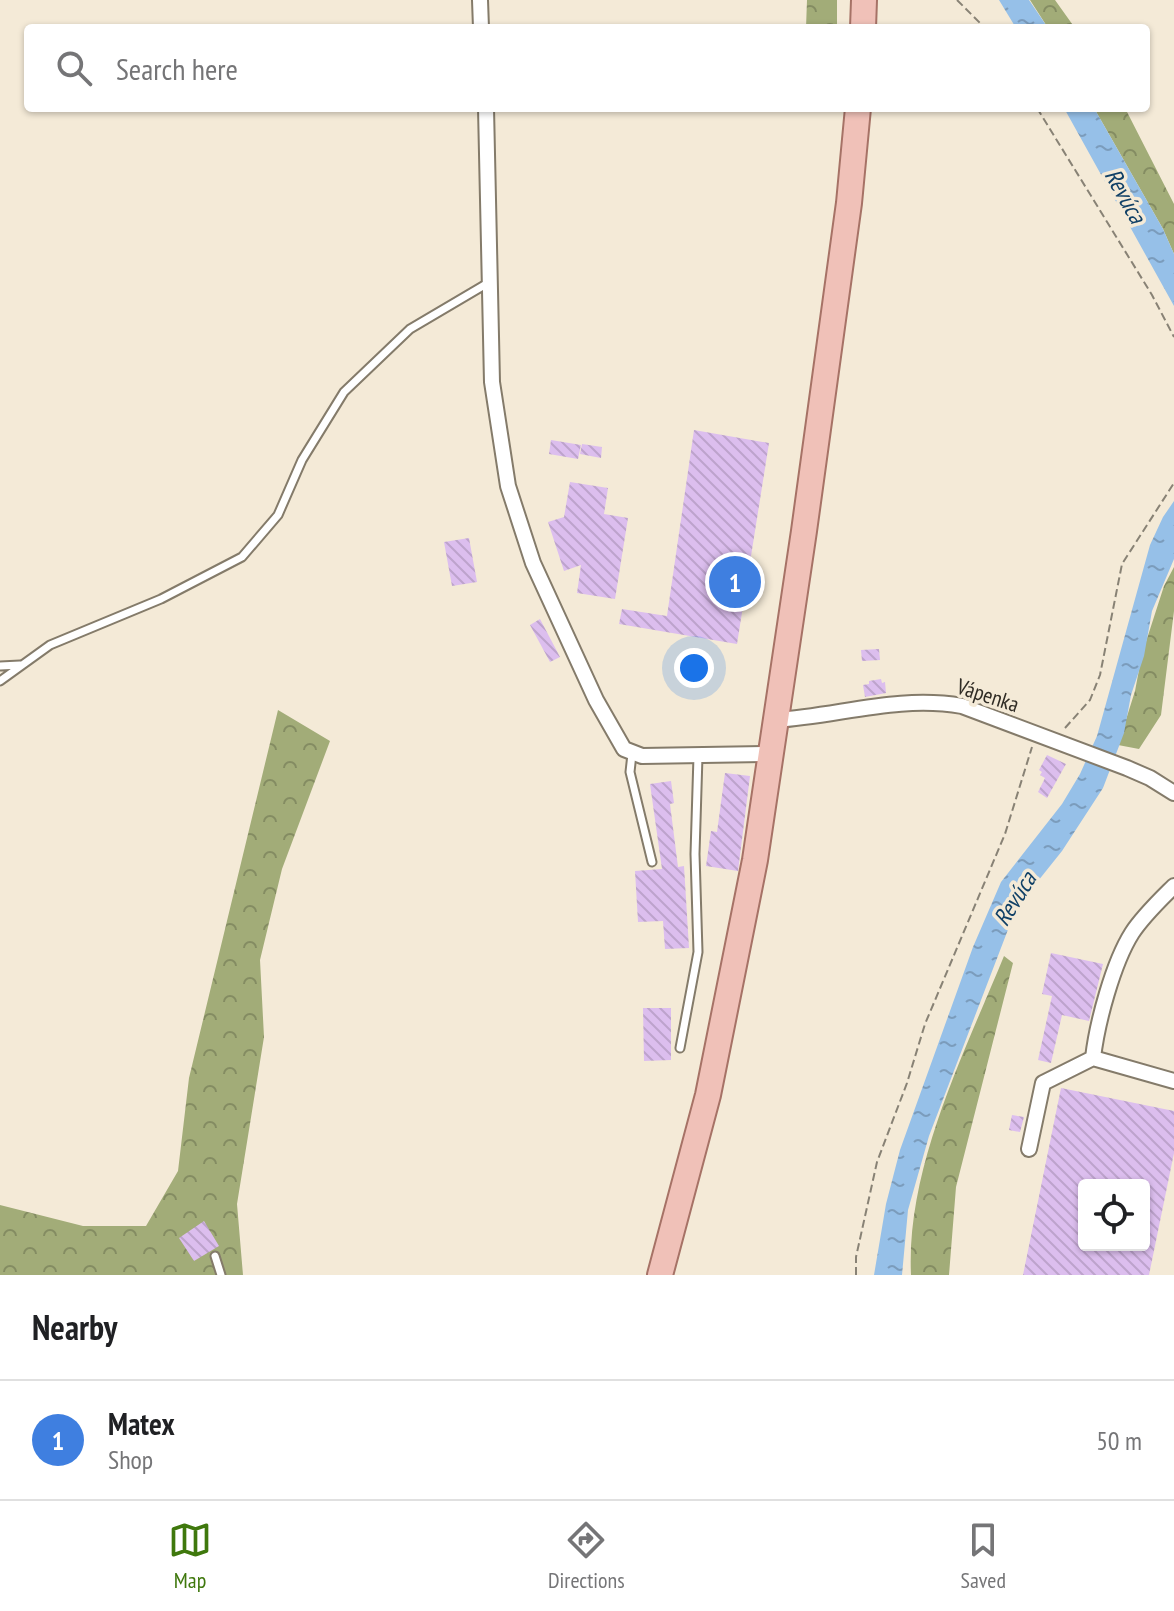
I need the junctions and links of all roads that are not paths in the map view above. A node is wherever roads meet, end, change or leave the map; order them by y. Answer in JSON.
{"nodes":[{"id":1,"x":480,"y":0,"type":"edge"},
{"id":2,"x":864,"y":0,"type":"edge"},
{"id":3,"x":481,"y":24,"type":"edge"},
{"id":4,"x":863,"y":24,"type":"edge"},
{"id":5,"x":486,"y":112,"type":"edge"},
{"id":6,"x":858,"y":112,"type":"edge"},
{"id":7,"x":490,"y":282,"type":"junction"},
{"id":8,"x":22,"y":665,"type":"junction"},
{"id":9,"x":0,"y":666,"type":"edge"},
{"id":10,"x":0,"y":681,"type":"edge"},
{"id":11,"x":776,"y":720,"type":"junction"},
{"id":12,"x":632,"y":754,"type":"junction"},
{"id":13,"x":772,"y":754,"type":"junction"},
{"id":14,"x":698,"y":755,"type":"junction"},
{"id":15,"x":1174,"y":793,"type":"edge"},
{"id":16,"x":652,"y":862,"type":"dead end"},
{"id":17,"x":1174,"y":886,"type":"edge"},
{"id":18,"x":680,"y":1048,"type":"dead end"},
{"id":19,"x":1093,"y":1058,"type":"junction"},
{"id":20,"x":1174,"y":1081,"type":"edge"},
{"id":21,"x":1029,"y":1149,"type":"dead end"},
{"id":22,"x":215,"y":1256,"type":"dead end"},
{"id":23,"x":221,"y":1275,"type":"edge"},
{"id":24,"x":660,"y":1275,"type":"edge"}],
"edges":[{"from":1,"to":3,"type":"street"},
{"from":2,"to":4,"type":"main road"},
{"from":5,"to":7,"type":"street"},
{"from":6,"to":11,"type":"main road"},
{"from":7,"to":8,"type":"lane"},
{"from":7,"to":12,"type":"street"},
{"from":8,"to":9,"type":"lane"},
{"from":8,"to":10,"type":"lane"},
{"from":11,"to":13,"type":"main road"},
{"from":11,"to":15,"type":"street","name":"Vápenka"},
{"from":12,"to":14,"type":"street"},
{"from":12,"to":16,"type":"lane"},
{"from":13,"to":14,"type":"street"},
{"from":13,"to":24,"type":"main road"},
{"from":14,"to":18,"type":"lane"},
{"from":17,"to":19,"type":"street"},
{"from":19,"to":20,"type":"street"},
{"from":19,"to":21,"type":"street"},
{"from":22,"to":23,"type":"lane"}]}
